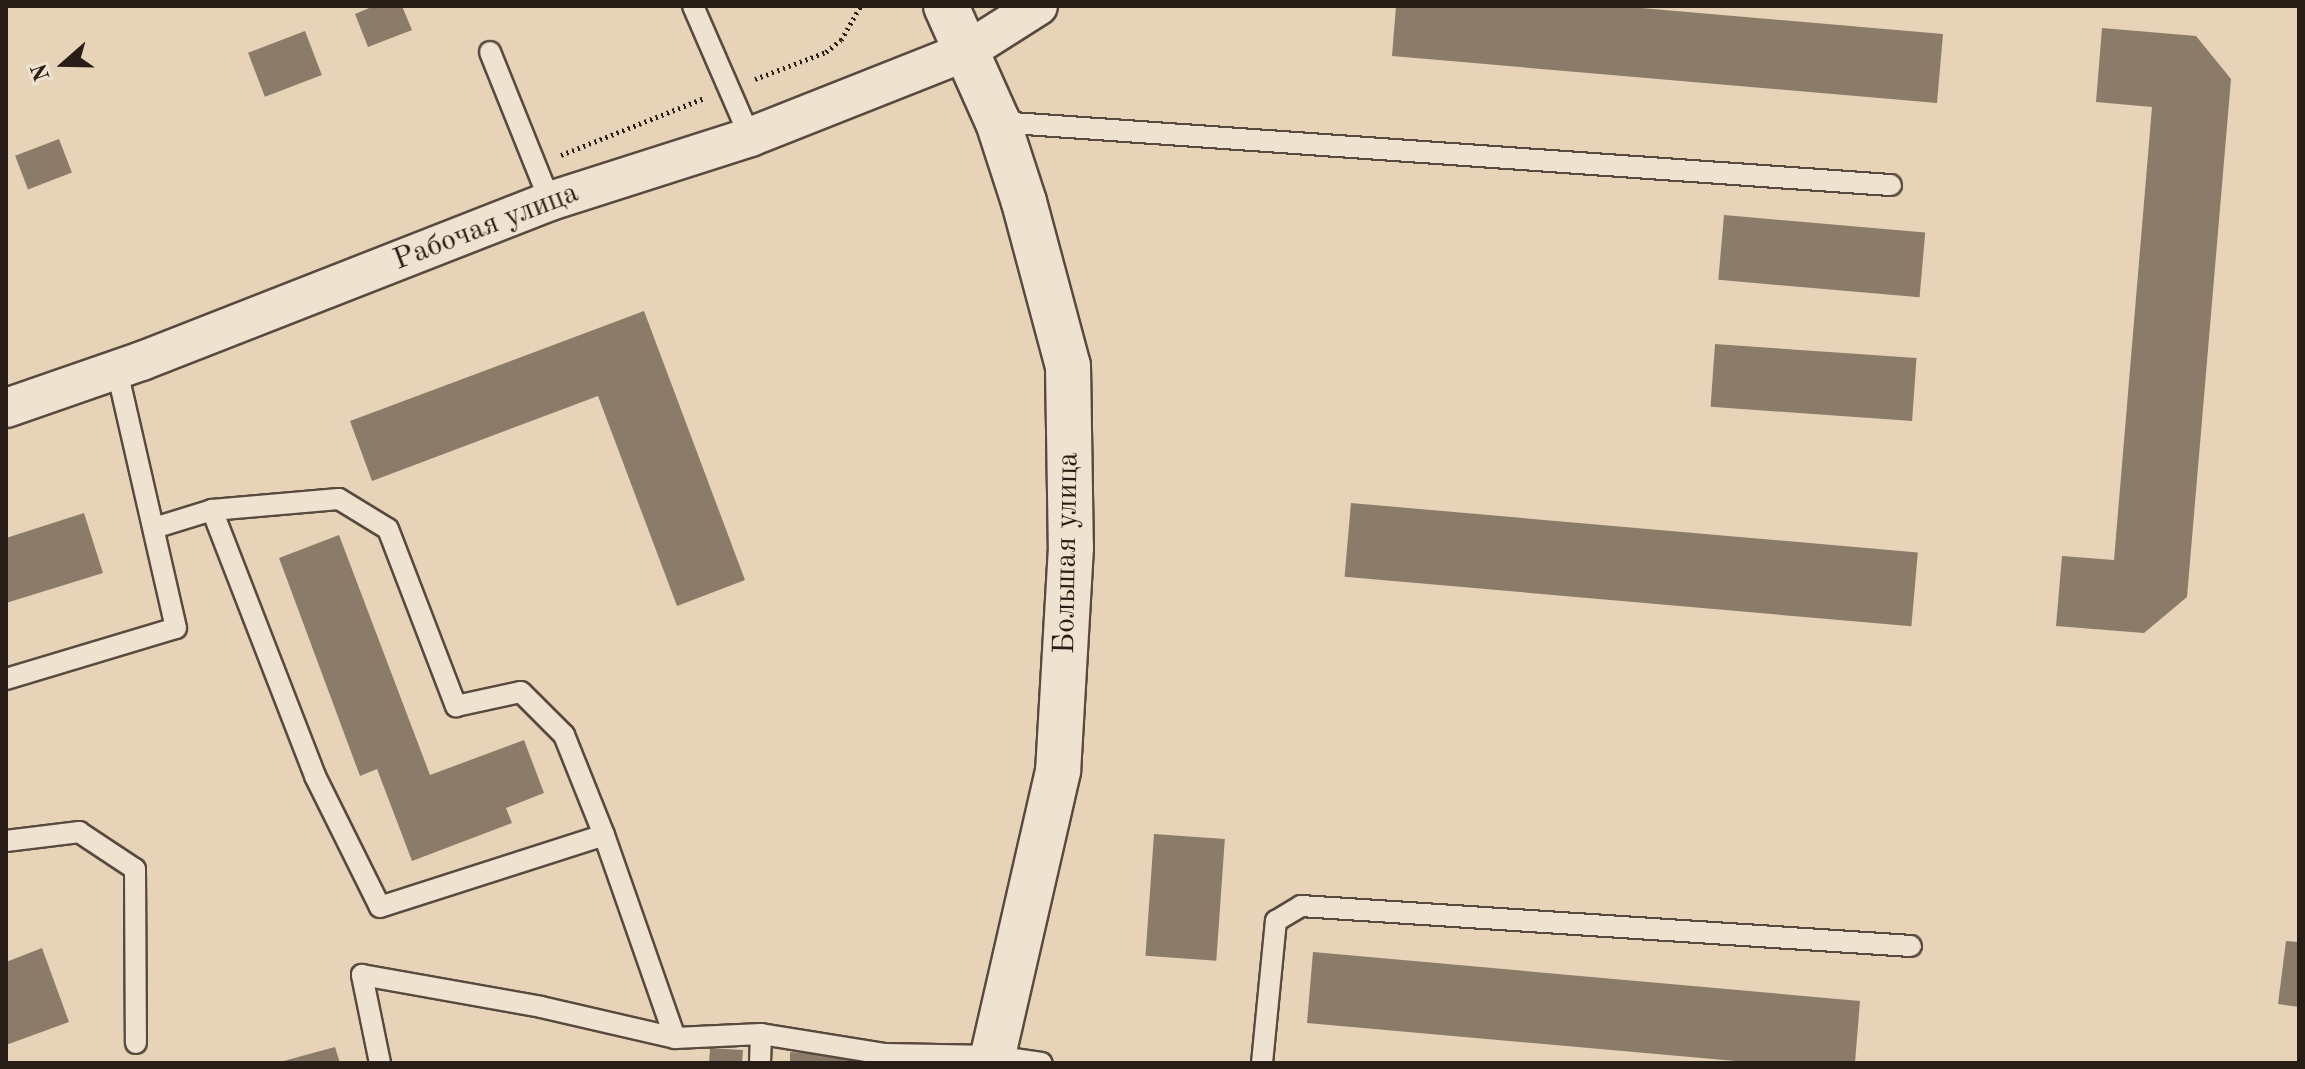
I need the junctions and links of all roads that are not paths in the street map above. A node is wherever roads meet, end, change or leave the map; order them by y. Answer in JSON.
{"nodes":[{"id":1,"x":693,"y":6,"type":"edge"},
{"id":2,"x":946,"y":6,"type":"edge"},
{"id":3,"x":1038,"y":6,"type":"edge"},
{"id":4,"x":967,"y":51,"type":"junction"},
{"id":5,"x":490,"y":52,"type":"dead end"},
{"id":6,"x":998,"y":122,"type":"junction"},
{"id":7,"x":750,"y":137,"type":"junction"},
{"id":8,"x":1891,"y":185,"type":"dead end"},
{"id":9,"x":550,"y":201,"type":"junction"},
{"id":10,"x":117,"y":370,"type":"junction"},
{"id":11,"x":6,"y":408,"type":"edge"},
{"id":12,"x":212,"y":510,"type":"junction"},
{"id":13,"x":154,"y":528,"type":"junction"},
{"id":14,"x":6,"y":679,"type":"edge"},
{"id":15,"x":604,"y":835,"type":"junction"},
{"id":16,"x":6,"y":841,"type":"edge"},
{"id":17,"x":1911,"y":946,"type":"dead end"},
{"id":18,"x":761,"y":1034,"type":"junction"},
{"id":19,"x":675,"y":1038,"type":"junction"},
{"id":20,"x":136,"y":1043,"type":"dead end"},
{"id":21,"x":885,"y":1058,"type":"edge"},
{"id":22,"x":992,"y":1060,"type":"edge"},
{"id":23,"x":380,"y":1063,"type":"edge"},
{"id":24,"x":760,"y":1063,"type":"edge"},
{"id":25,"x":1042,"y":1063,"type":"edge"},
{"id":26,"x":1262,"y":1063,"type":"edge"}],
"edges":[{"from":1,"to":7,"type":"lane"},
{"from":2,"to":4,"type":"street","name":"Большая улица"},
{"from":3,"to":4,"type":"street","name":"Рабочая улица"},
{"from":4,"to":6,"type":"street","name":"Большая улица"},
{"from":4,"to":7,"type":"street","name":"Рабочая улица"},
{"from":5,"to":9,"type":"lane"},
{"from":6,"to":8,"type":"lane"},
{"from":6,"to":22,"type":"street","name":"Большая улица"},
{"from":7,"to":9,"type":"street","name":"Рабочая улица"},
{"from":9,"to":10,"type":"street","name":"Рабочая улица"},
{"from":10,"to":11,"type":"street","name":"Рабочая улица"},
{"from":10,"to":13,"type":"lane"},
{"from":12,"to":13,"type":"lane"},
{"from":12,"to":15,"type":"lane"},
{"from":12,"to":15,"type":"lane"},
{"from":13,"to":14,"type":"lane"},
{"from":15,"to":19,"type":"lane"},
{"from":16,"to":20,"type":"lane"},
{"from":17,"to":26,"type":"lane"},
{"from":18,"to":19,"type":"lane"},
{"from":18,"to":21,"type":"lane"},
{"from":18,"to":24,"type":"lane"},
{"from":19,"to":23,"type":"lane"},
{"from":21,"to":22,"type":"lane"},
{"from":22,"to":25,"type":"lane"}]}
